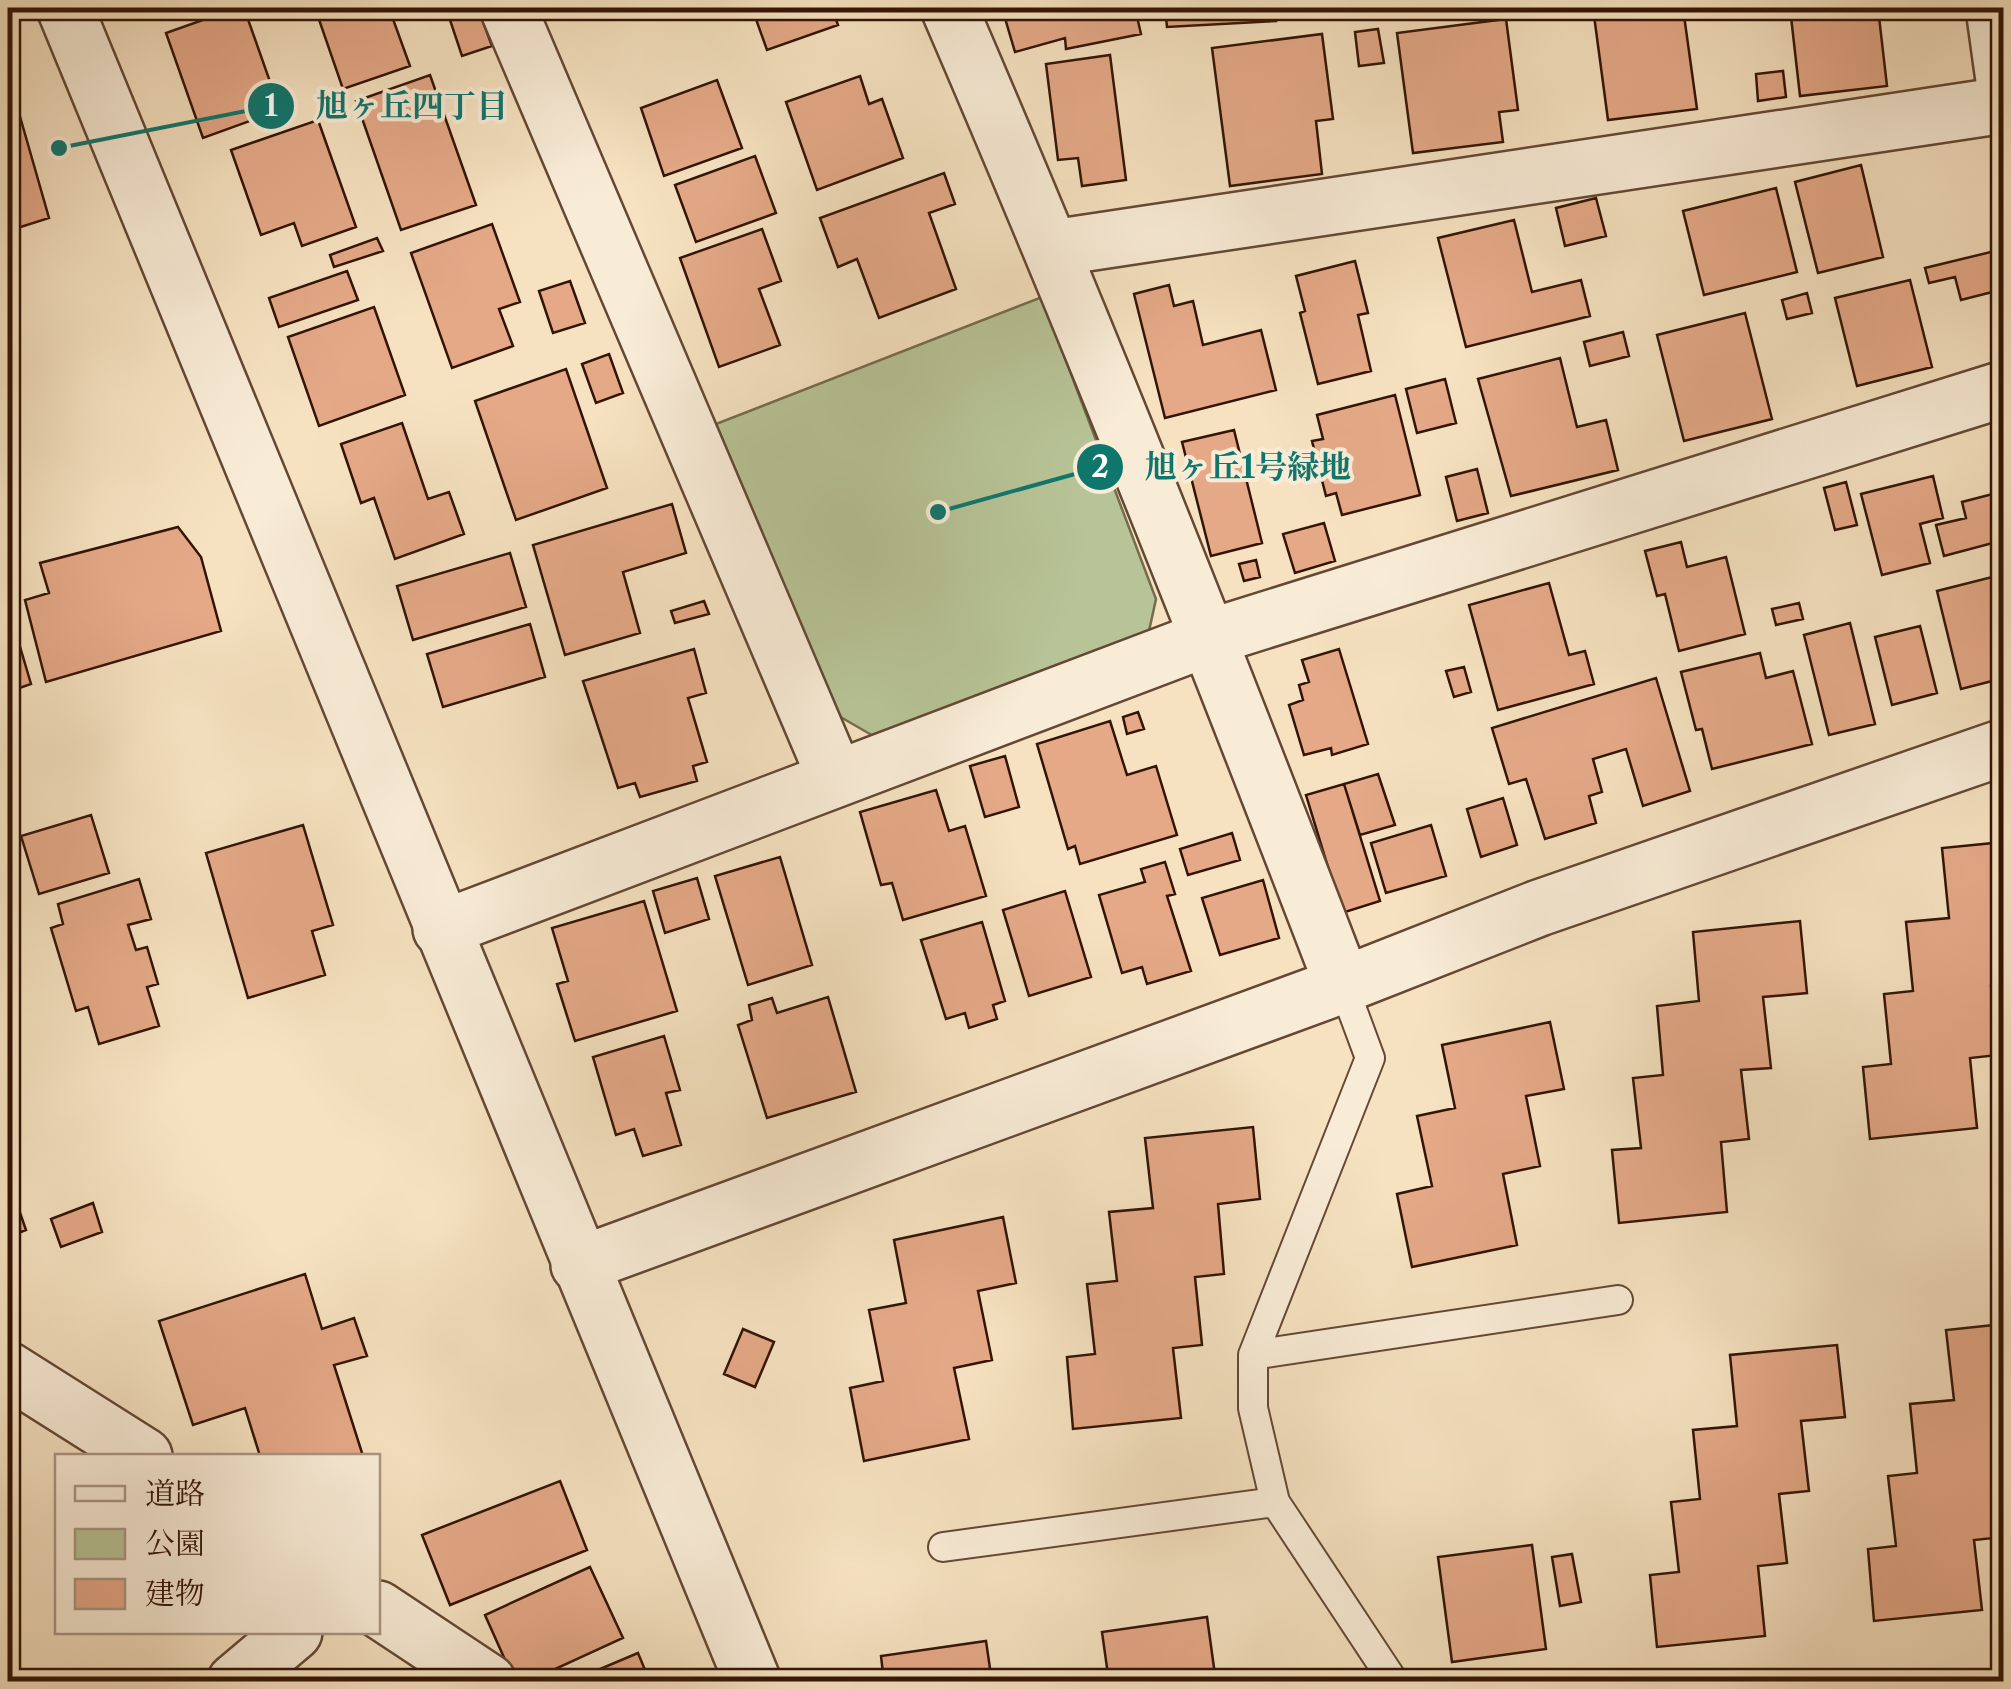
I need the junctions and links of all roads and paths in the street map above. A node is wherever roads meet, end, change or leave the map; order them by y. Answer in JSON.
{"nodes":[{"id":1,"x":65,"y":8,"type":"edge"},
{"id":2,"x":508,"y":8,"type":"edge"},
{"id":3,"x":949,"y":8,"type":"edge"},
{"id":4,"x":1994,"y":8,"type":"edge"},
{"id":5,"x":2004,"y":80,"type":"edge"},
{"id":6,"x":2004,"y":105,"type":"edge"},
{"id":7,"x":1052,"y":248,"type":"junction"},
{"id":8,"x":2004,"y":389,"type":"edge"},
{"id":9,"x":1211,"y":636,"type":"junction"},
{"id":10,"x":2004,"y":747,"type":"edge"},
{"id":11,"x":836,"y":779,"type":"junction"},
{"id":12,"x":442,"y":928,"type":"junction"},
{"id":13,"x":1343,"y":985,"type":"junction"},
{"id":14,"x":578,"y":1265,"type":"junction"},
{"id":15,"x":1618,"y":1300,"type":"dead end"},
{"id":16,"x":1253,"y":1355,"type":"junction"},
{"id":17,"x":8,"y":1370,"type":"edge"},
{"id":18,"x":141,"y":1454,"type":"edge"},
{"id":19,"x":1275,"y":1502,"type":"junction"},
{"id":20,"x":942,"y":1547,"type":"dead end"},
{"id":21,"x":380,"y":1610,"type":"edge"},
{"id":22,"x":292,"y":1634,"type":"edge"},
{"id":23,"x":235,"y":1682,"type":"edge"},
{"id":24,"x":488,"y":1682,"type":"edge"},
{"id":25,"x":752,"y":1682,"type":"edge"},
{"id":26,"x":1394,"y":1682,"type":"edge"}],
"edges":[{"from":1,"to":12,"type":"street"},
{"from":2,"to":11,"type":"street"},
{"from":3,"to":7,"type":"street"},
{"from":4,"to":5,"type":"street"},
{"from":6,"to":7,"type":"street"},
{"from":7,"to":9,"type":"street"},
{"from":8,"to":9,"type":"street"},
{"from":9,"to":11,"type":"street"},
{"from":9,"to":13,"type":"street"},
{"from":10,"to":13,"type":"street"},
{"from":11,"to":12,"type":"street"},
{"from":12,"to":14,"type":"street"},
{"from":13,"to":14,"type":"street"},
{"from":13,"to":16,"type":"lane"},
{"from":14,"to":25,"type":"street"},
{"from":15,"to":16,"type":"lane"},
{"from":16,"to":19,"type":"lane"},
{"from":17,"to":18,"type":"street"},
{"from":19,"to":20,"type":"lane"},
{"from":19,"to":26,"type":"lane"},
{"from":21,"to":24,"type":"street"},
{"from":22,"to":23,"type":"street"}]}
